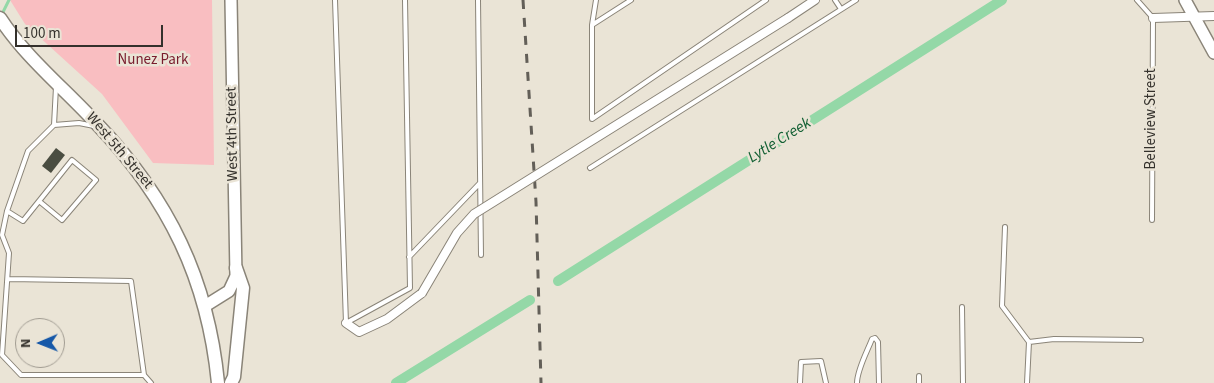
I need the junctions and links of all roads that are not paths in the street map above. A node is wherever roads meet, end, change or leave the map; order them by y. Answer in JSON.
{"nodes":[{"id":1,"x":231,"y":0,"type":"edge"},
{"id":2,"x":335,"y":0,"type":"edge"},
{"id":3,"x":405,"y":0,"type":"edge"},
{"id":4,"x":478,"y":0,"type":"edge"},
{"id":5,"x":596,"y":0,"type":"edge"},
{"id":6,"x":631,"y":0,"type":"edge"},
{"id":7,"x":766,"y":0,"type":"edge"},
{"id":8,"x":815,"y":0,"type":"edge"},
{"id":9,"x":835,"y":0,"type":"edge"},
{"id":10,"x":856,"y":0,"type":"edge"},
{"id":11,"x":1137,"y":0,"type":"edge"},
{"id":12,"x":1184,"y":0,"type":"edge"},
{"id":13,"x":841,"y":10,"type":"junction"},
{"id":14,"x":1214,"y":16,"type":"edge"},
{"id":15,"x":1193,"y":17,"type":"junction"},
{"id":16,"x":0,"y":18,"type":"edge"},
{"id":17,"x":1152,"y":18,"type":"junction"},
{"id":18,"x":592,"y":26,"type":"junction"},
{"id":19,"x":1214,"y":53,"type":"edge"},
{"id":20,"x":56,"y":82,"type":"junction"},
{"id":21,"x":54,"y":125,"type":"junction"},
{"id":22,"x":101,"y":128,"type":"junction"},
{"id":23,"x":590,"y":168,"type":"dead end"},
{"id":24,"x":480,"y":183,"type":"junction"},
{"id":25,"x":39,"y":201,"type":"junction"},
{"id":26,"x":7,"y":211,"type":"junction"},
{"id":27,"x":1152,"y":220,"type":"dead end"},
{"id":28,"x":1005,"y":227,"type":"dead end"},
{"id":29,"x":481,"y":255,"type":"dead end"},
{"id":30,"x":409,"y":257,"type":"junction"},
{"id":31,"x":236,"y":268,"type":"junction"},
{"id":32,"x":9,"y":279,"type":"junction"},
{"id":33,"x":205,"y":306,"type":"junction"},
{"id":34,"x":962,"y":307,"type":"dead end"},
{"id":35,"x":346,"y":323,"type":"junction"},
{"id":36,"x":1141,"y":340,"type":"dead end"},
{"id":37,"x":1029,"y":342,"type":"junction"},
{"id":38,"x":144,"y":375,"type":"junction"},
{"id":39,"x":920,"y":376,"type":"dead end"},
{"id":40,"x":151,"y":383,"type":"edge"},
{"id":41,"x":218,"y":383,"type":"edge"},
{"id":42,"x":231,"y":383,"type":"edge"},
{"id":43,"x":800,"y":383,"type":"edge"},
{"id":44,"x":826,"y":383,"type":"edge"},
{"id":45,"x":857,"y":383,"type":"edge"},
{"id":46,"x":879,"y":383,"type":"edge"},
{"id":47,"x":919,"y":383,"type":"edge"},
{"id":48,"x":962,"y":383,"type":"edge"},
{"id":49,"x":1027,"y":383,"type":"edge"}],
"edges":[{"from":1,"to":31,"type":"street","name":"West 4th Street"},
{"from":2,"to":35,"type":"lane"},
{"from":3,"to":30,"type":"lane"},
{"from":4,"to":24,"type":"lane"},
{"from":5,"to":18,"type":"lane"},
{"from":6,"to":18,"type":"lane"},
{"from":7,"to":18,"type":"lane"},
{"from":8,"to":35,"type":"street","bridge":true},
{"from":9,"to":13,"type":"lane"},
{"from":10,"to":13,"type":"lane"},
{"from":11,"to":17,"type":"lane"},
{"from":12,"to":15,"type":"street"},
{"from":13,"to":23,"type":"lane"},
{"from":14,"to":15,"type":"street"},
{"from":15,"to":17,"type":"street"},
{"from":15,"to":19,"type":"street"},
{"from":16,"to":20,"type":"main road","name":"West 5th Street"},
{"from":17,"to":27,"type":"lane","name":"Belleview Street"},
{"from":20,"to":21,"type":"lane"},
{"from":20,"to":22,"type":"main road","name":"West 5th Street"},
{"from":21,"to":22,"type":"lane"},
{"from":21,"to":26,"type":"lane"},
{"from":22,"to":33,"type":"main road","name":"West 5th Street"},
{"from":24,"to":29,"type":"lane"},
{"from":24,"to":30,"type":"lane"},
{"from":25,"to":25,"type":"lane"},
{"from":25,"to":26,"type":"lane"},
{"from":26,"to":32,"type":"lane"},
{"from":28,"to":37,"type":"lane"},
{"from":30,"to":35,"type":"lane"},
{"from":31,"to":33,"type":"street","name":"West 4th Street"},
{"from":31,"to":42,"type":"main road"},
{"from":32,"to":38,"type":"lane"},
{"from":32,"to":38,"type":"lane"},
{"from":33,"to":41,"type":"main road","name":"West 5th Street"},
{"from":34,"to":48,"type":"lane"},
{"from":36,"to":37,"type":"lane"},
{"from":37,"to":49,"type":"lane"},
{"from":38,"to":40,"type":"lane"},
{"from":39,"to":47,"type":"lane"},
{"from":43,"to":44,"type":"lane"},
{"from":45,"to":46,"type":"lane"}]}
